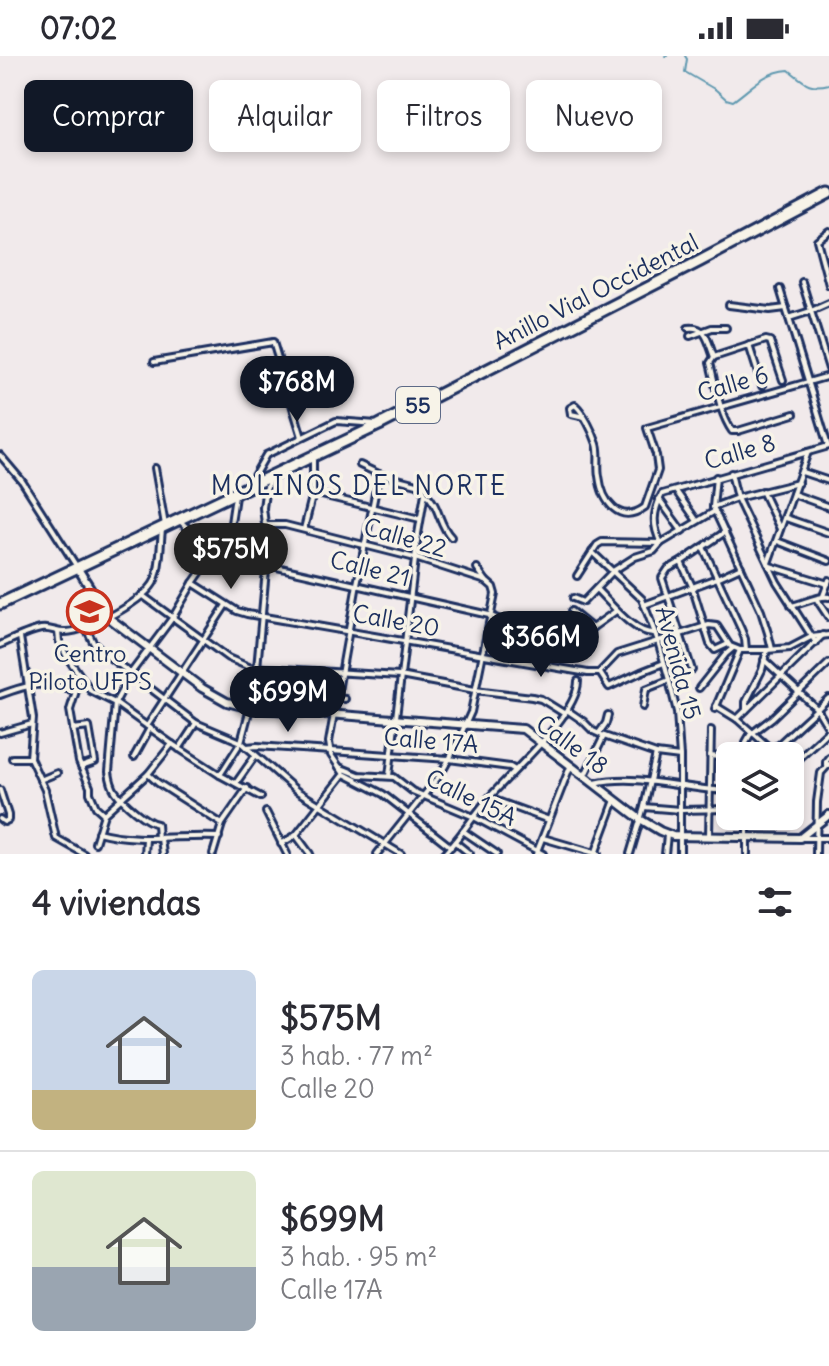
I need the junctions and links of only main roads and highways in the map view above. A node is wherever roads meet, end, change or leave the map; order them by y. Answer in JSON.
{"nodes":[{"id":1,"x":829,"y":193,"type":"edge"},
{"id":2,"x":0,"y":604,"type":"edge"}],
"edges":[{"from":1,"to":2,"type":"highway","name":"Anillo Vial Occidental","number":"55"}]}
